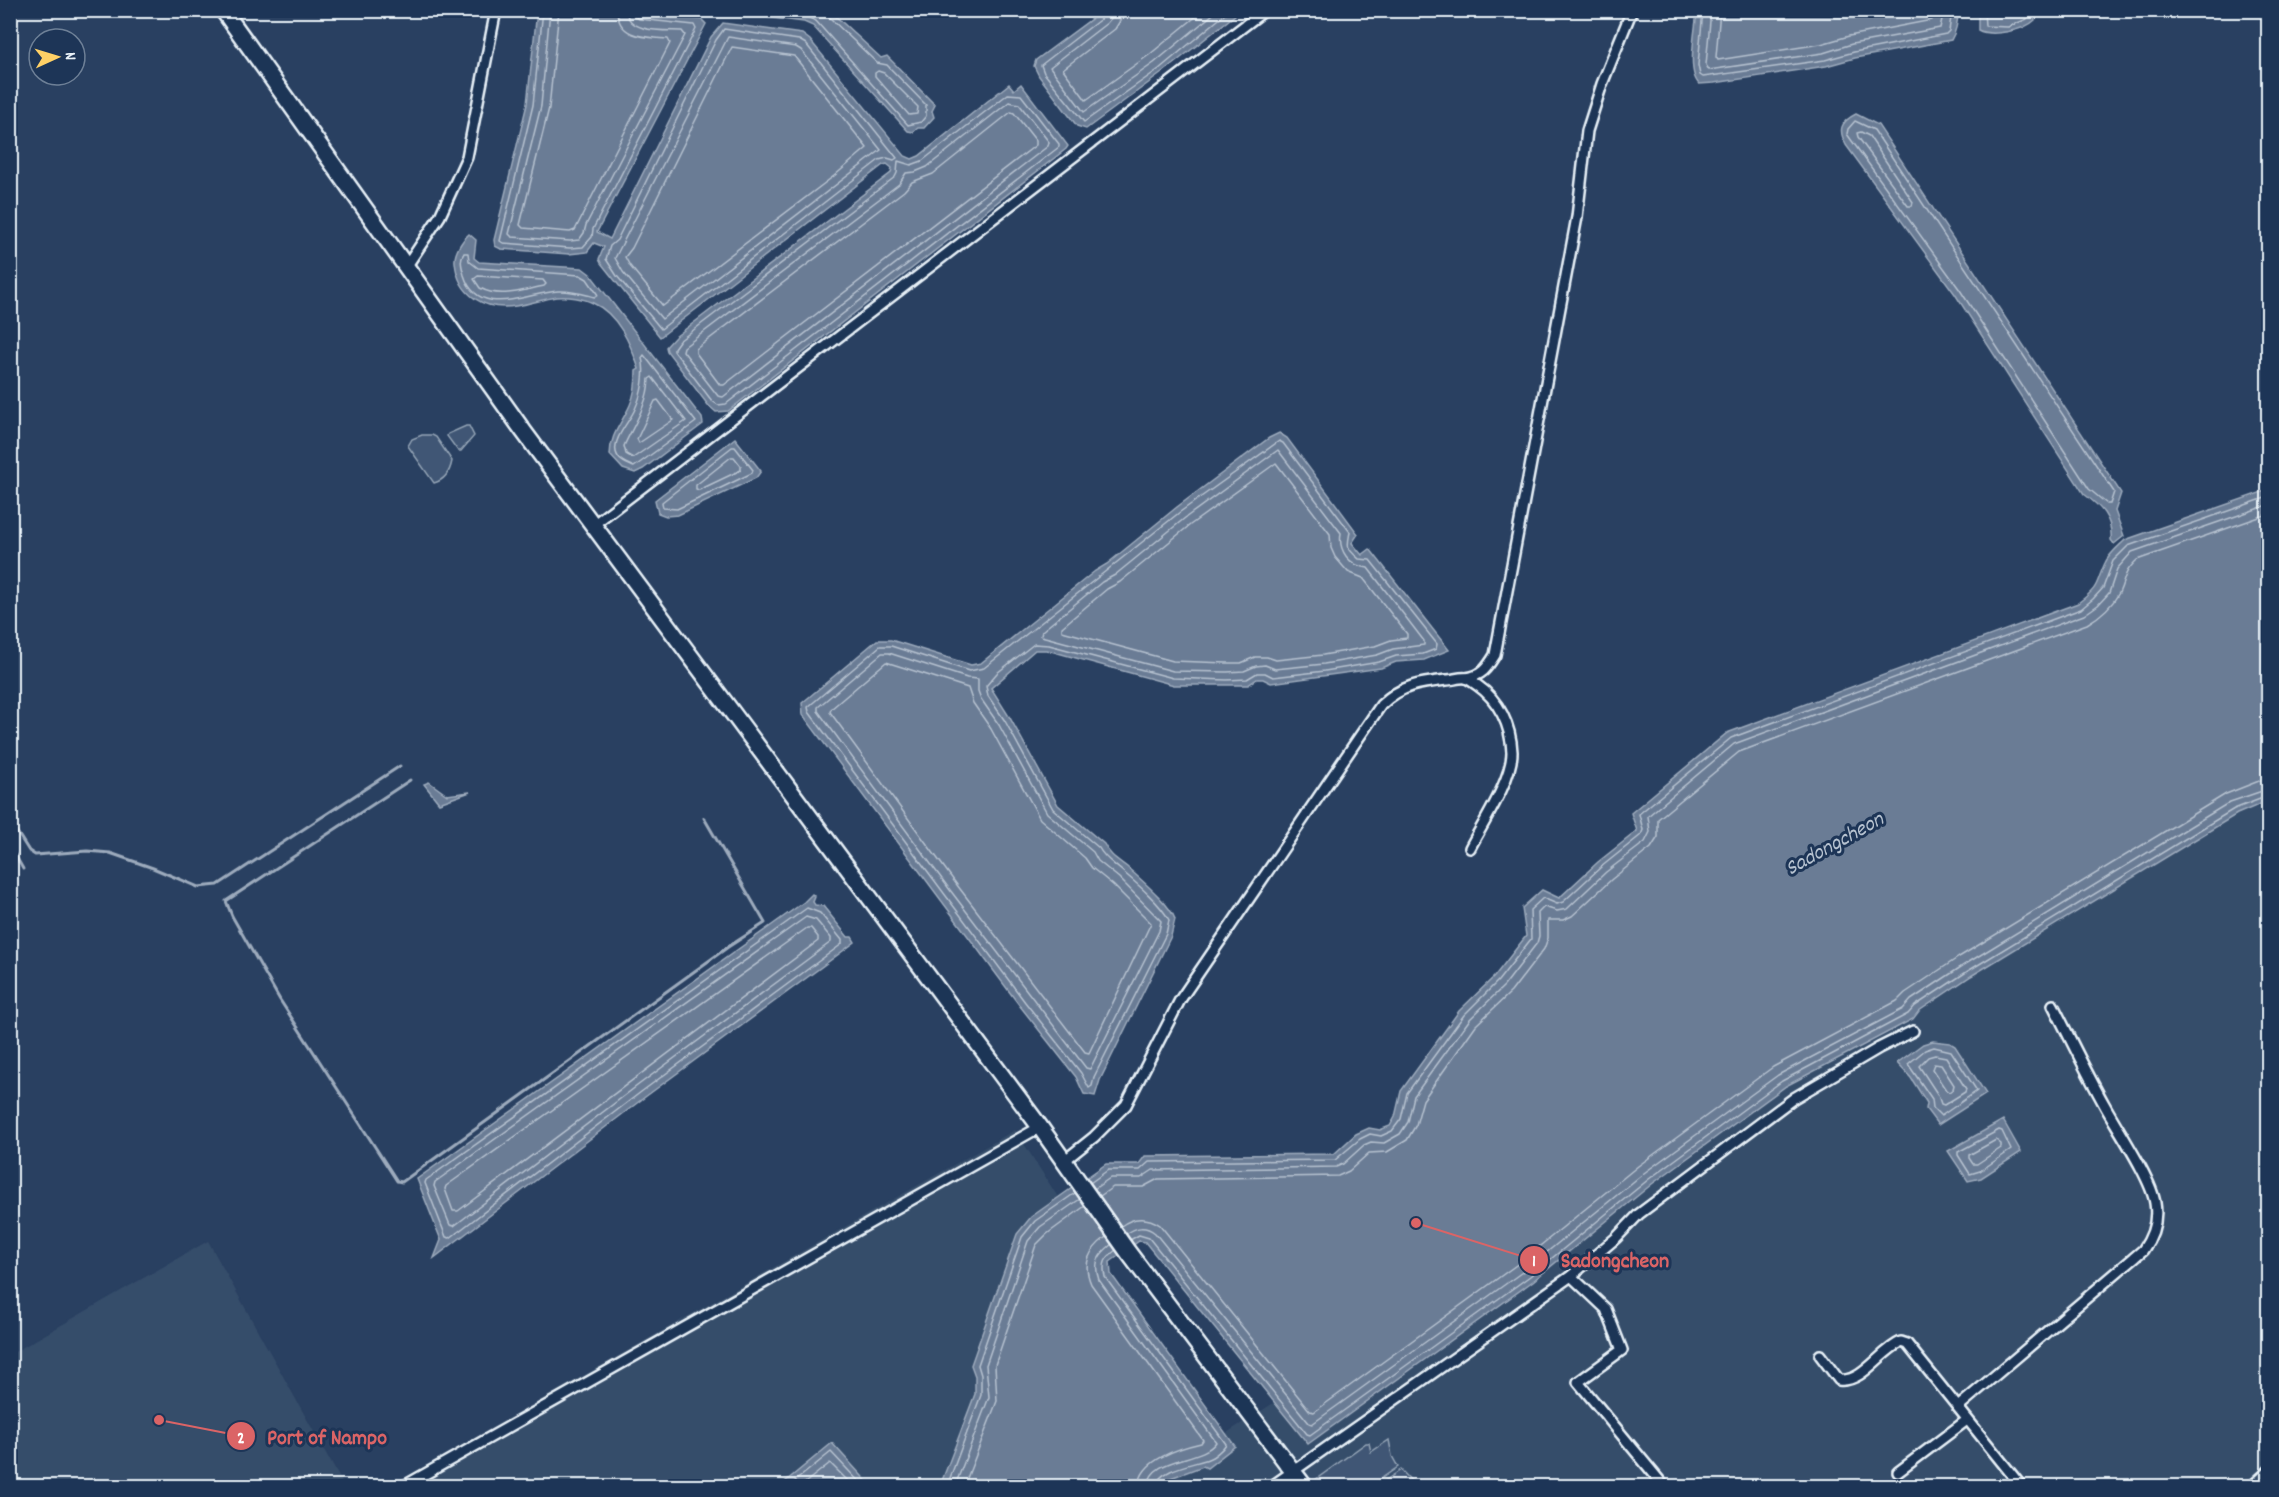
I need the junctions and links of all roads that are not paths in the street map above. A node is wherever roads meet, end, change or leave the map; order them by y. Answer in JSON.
{"nodes":[{"id":1,"x":223,"y":10,"type":"edge"},
{"id":2,"x":496,"y":10,"type":"edge"},
{"id":3,"x":1265,"y":10,"type":"edge"},
{"id":4,"x":1632,"y":10,"type":"edge"},
{"id":5,"x":406,"y":267,"type":"junction"},
{"id":6,"x":593,"y":525,"type":"junction"},
{"id":7,"x":1466,"y":678,"type":"junction"},
{"id":8,"x":1470,"y":848,"type":"dead end"},
{"id":9,"x":2053,"y":1005,"type":"dead end"},
{"id":10,"x":1913,"y":1031,"type":"dead end"},
{"id":11,"x":1040,"y":1127,"type":"junction"},
{"id":12,"x":1064,"y":1161,"type":"junction"},
{"id":13,"x":1571,"y":1276,"type":"junction"},
{"id":14,"x":1820,"y":1354,"type":"dead end"},
{"id":15,"x":1958,"y":1407,"type":"junction"},
{"id":16,"x":1968,"y":1420,"type":"junction"},
{"id":17,"x":1898,"y":1472,"type":"dead end"},
{"id":18,"x":1293,"y":1473,"type":"junction"},
{"id":19,"x":404,"y":1486,"type":"edge"},
{"id":20,"x":1272,"y":1486,"type":"edge"},
{"id":21,"x":1304,"y":1486,"type":"edge"},
{"id":22,"x":1664,"y":1486,"type":"edge"},
{"id":23,"x":2021,"y":1486,"type":"edge"}],
"edges":[{"from":1,"to":5,"type":"main road"},
{"from":2,"to":5,"type":"street"},
{"from":3,"to":6,"type":"street"},
{"from":4,"to":7,"type":"street"},
{"from":5,"to":6,"type":"main road"},
{"from":6,"to":11,"type":"main road"},
{"from":7,"to":8,"type":"street"},
{"from":7,"to":12,"type":"street"},
{"from":9,"to":15,"type":"street"},
{"from":10,"to":13,"type":"street"},
{"from":11,"to":12,"type":"main road"},
{"from":11,"to":19,"type":"street"},
{"from":12,"to":18,"type":"main road"},
{"from":13,"to":18,"type":"street"},
{"from":13,"to":22,"type":"street"},
{"from":14,"to":15,"type":"street"},
{"from":15,"to":16,"type":"street"},
{"from":16,"to":17,"type":"street"},
{"from":16,"to":23,"type":"street"},
{"from":18,"to":20,"type":"street"},
{"from":18,"to":21,"type":"main road"}]}
